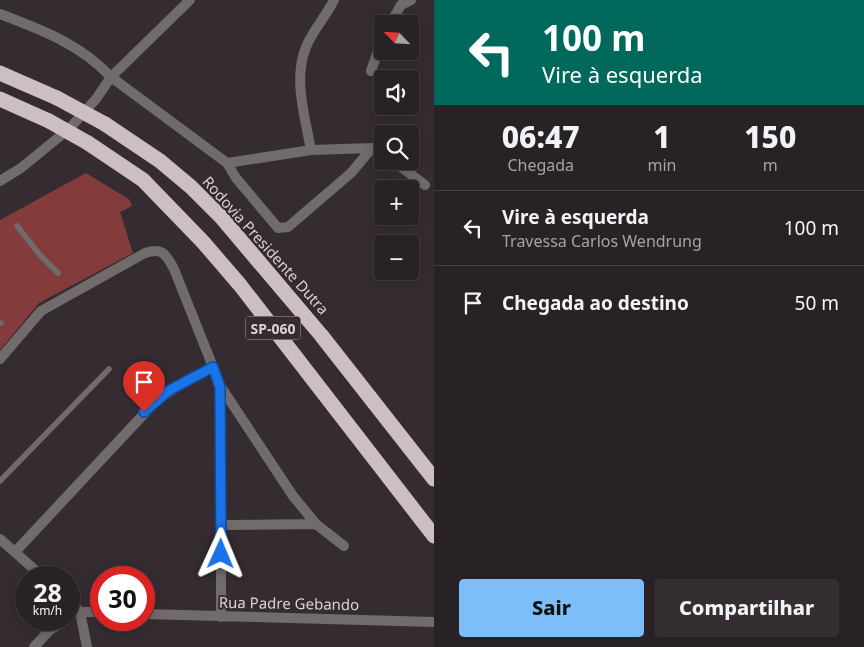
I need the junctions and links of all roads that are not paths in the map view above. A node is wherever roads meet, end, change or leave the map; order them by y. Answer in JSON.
{"nodes":[{"id":1,"x":190,"y":0,"type":"edge"},
{"id":2,"x":334,"y":0,"type":"edge"},
{"id":3,"x":411,"y":0,"type":"edge"},
{"id":4,"x":0,"y":14,"type":"edge"},
{"id":5,"x":396,"y":15,"type":"edge"},
{"id":6,"x":374,"y":60,"type":"edge"},
{"id":7,"x":370,"y":71,"type":"dead end"},
{"id":8,"x":0,"y":72,"type":"edge"},
{"id":9,"x":111,"y":77,"type":"junction"},
{"id":10,"x":0,"y":100,"type":"edge"},
{"id":11,"x":372,"y":148,"type":"joint"},
{"id":12,"x":311,"y":150,"type":"junction"},
{"id":13,"x":226,"y":163,"type":"junction"},
{"id":14,"x":405,"y":170,"type":"edge"},
{"id":15,"x":0,"y":181,"type":"edge"},
{"id":16,"x":425,"y":185,"type":"dead end"},
{"id":17,"x":17,"y":226,"type":"dead end"},
{"id":18,"x":58,"y":273,"type":"dead end"},
{"id":19,"x":0,"y":359,"type":"edge"},
{"id":20,"x":213,"y":367,"type":"junction"},
{"id":21,"x":109,"y":369,"type":"dead end"},
{"id":22,"x":220,"y":387,"type":"junction"},
{"id":23,"x":434,"y":478,"type":"edge"},
{"id":24,"x":0,"y":481,"type":"edge"},
{"id":25,"x":316,"y":524,"type":"junction"},
{"id":26,"x":222,"y":525,"type":"junction"},
{"id":27,"x":434,"y":536,"type":"edge"},
{"id":28,"x":0,"y":539,"type":"edge"},
{"id":29,"x":344,"y":546,"type":"dead end"},
{"id":30,"x":15,"y":552,"type":"junction"},
{"id":31,"x":31,"y":566,"type":"edge"},
{"id":32,"x":80,"y":612,"type":"joint"},
{"id":33,"x":90,"y":612,"type":"edge"},
{"id":34,"x":155,"y":614,"type":"edge"},
{"id":35,"x":221,"y":617,"type":"junction"},
{"id":36,"x":434,"y":622,"type":"edge"},
{"id":37,"x":49,"y":631,"type":"edge"},
{"id":38,"x":34,"y":647,"type":"edge"},
{"id":39,"x":87,"y":647,"type":"edge"}],
"edges":[{"from":1,"to":9,"type":"street"},
{"from":2,"to":12,"type":"street"},
{"from":3,"to":5,"type":"street"},
{"from":4,"to":9,"type":"street"},
{"from":6,"to":7,"type":"street"},
{"from":8,"to":23,"type":"highway","name":"Rodovia Presidente Dutra","number":"SP-060","bridge":true},
{"from":9,"to":13,"type":"street"},
{"from":9,"to":15,"type":"street"},
{"from":10,"to":27,"type":"highway","number":"SP-060","bridge":true},
{"from":11,"to":12,"type":"street"},
{"from":11,"to":13,"type":"street"},
{"from":12,"to":13,"type":"street"},
{"from":14,"to":16,"type":"street"},
{"from":17,"to":18,"type":"lane"},
{"from":19,"to":20,"type":"street"},
{"from":20,"to":22,"type":"street"},
{"from":20,"to":30,"type":"street"},
{"from":21,"to":24,"type":"lane"},
{"from":22,"to":25,"type":"street"},
{"from":22,"to":26,"type":"street"},
{"from":25,"to":26,"type":"street"},
{"from":25,"to":29,"type":"street"},
{"from":26,"to":35,"type":"street"},
{"from":28,"to":30,"type":"street"},
{"from":30,"to":31,"type":"street"},
{"from":32,"to":33,"type":"street"},
{"from":32,"to":39,"type":"street"},
{"from":34,"to":35,"type":"street","name":"Rua Padre Gebando"},
{"from":35,"to":36,"type":"street","name":"Rua Padre Gebando"},
{"from":37,"to":38,"type":"street"}]}
